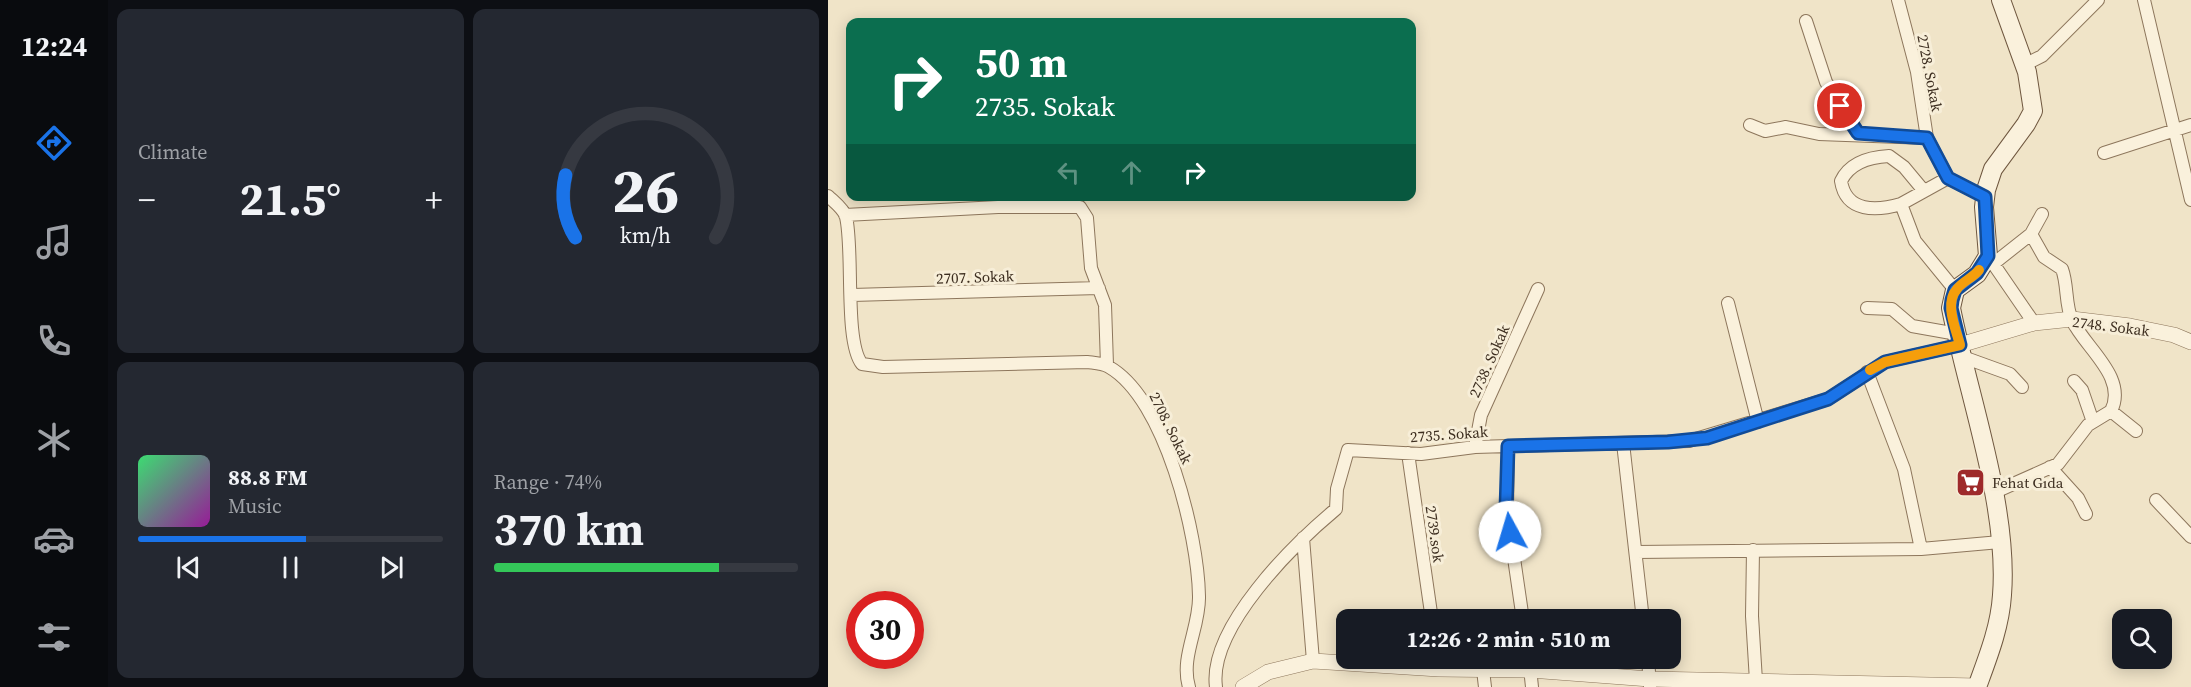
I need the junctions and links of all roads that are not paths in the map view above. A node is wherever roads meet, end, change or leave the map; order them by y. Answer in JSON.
{"nodes":[{"id":1,"x":1898,"y":0,"type":"edge"},
{"id":2,"x":2001,"y":0,"type":"edge"},
{"id":3,"x":2098,"y":0,"type":"edge"},
{"id":4,"x":2144,"y":0,"type":"edge"},
{"id":5,"x":1806,"y":21,"type":"dead end"},
{"id":6,"x":2024,"y":65,"type":"junction"},
{"id":7,"x":1750,"y":125,"type":"dead end"},
{"id":8,"x":2191,"y":125,"type":"edge"},
{"id":9,"x":2176,"y":131,"type":"junction"},
{"id":10,"x":1858,"y":133,"type":"junction"},
{"id":11,"x":1927,"y":138,"type":"junction"},
{"id":12,"x":2104,"y":153,"type":"dead end"},
{"id":13,"x":1948,"y":178,"type":"junction"},
{"id":14,"x":1924,"y":191,"type":"junction"},
{"id":15,"x":828,"y":196,"type":"edge"},
{"id":16,"x":1985,"y":197,"type":"junction"},
{"id":17,"x":2191,"y":200,"type":"edge"},
{"id":18,"x":997,"y":202,"type":"edge"},
{"id":19,"x":1901,"y":204,"type":"junction"},
{"id":20,"x":2042,"y":214,"type":"dead end"},
{"id":21,"x":845,"y":215,"type":"junction"},
{"id":22,"x":2031,"y":234,"type":"junction"},
{"id":23,"x":1990,"y":260,"type":"junction"},
{"id":24,"x":1099,"y":288,"type":"junction"},
{"id":25,"x":1538,"y":289,"type":"dead end"},
{"id":26,"x":1955,"y":290,"type":"junction"},
{"id":27,"x":852,"y":295,"type":"junction"},
{"id":28,"x":1728,"y":303,"type":"dead end"},
{"id":29,"x":1867,"y":308,"type":"dead end"},
{"id":30,"x":2072,"y":319,"type":"junction"},
{"id":31,"x":2034,"y":323,"type":"junction"},
{"id":32,"x":2191,"y":342,"type":"edge"},
{"id":33,"x":1960,"y":345,"type":"junction"},
{"id":34,"x":1107,"y":365,"type":"junction"},
{"id":35,"x":1867,"y":372,"type":"junction"},
{"id":36,"x":2074,"y":381,"type":"dead end"},
{"id":37,"x":2022,"y":387,"type":"dead end"},
{"id":38,"x":2111,"y":411,"type":"junction"},
{"id":39,"x":1758,"y":422,"type":"junction"},
{"id":40,"x":2093,"y":422,"type":"junction"},
{"id":41,"x":2136,"y":431,"type":"dead end"},
{"id":42,"x":1623,"y":443,"type":"junction"},
{"id":43,"x":1508,"y":446,"type":"junction"},
{"id":44,"x":1475,"y":447,"type":"junction"},
{"id":45,"x":1408,"y":453,"type":"junction"},
{"id":46,"x":2050,"y":467,"type":"junction"},
{"id":47,"x":1993,"y":493,"type":"junction"},
{"id":48,"x":2156,"y":500,"type":"dead end"},
{"id":49,"x":2086,"y":514,"type":"dead end"},
{"id":50,"x":2191,"y":537,"type":"edge"},
{"id":51,"x":1302,"y":538,"type":"junction"},
{"id":52,"x":2000,"y":542,"type":"junction"},
{"id":53,"x":1921,"y":549,"type":"junction"},
{"id":54,"x":1753,"y":550,"type":"junction"},
{"id":55,"x":1636,"y":552,"type":"junction"},
{"id":56,"x":1430,"y":609,"type":"edge"},
{"id":57,"x":1521,"y":609,"type":"edge"},
{"id":58,"x":1642,"y":609,"type":"edge"},
{"id":59,"x":1313,"y":661,"type":"junction"},
{"id":60,"x":1336,"y":662,"type":"edge"},
{"id":61,"x":1476,"y":669,"type":"edge"},
{"id":62,"x":1491,"y":669,"type":"edge"},
{"id":63,"x":1530,"y":669,"type":"edge"},
{"id":64,"x":1562,"y":669,"type":"edge"},
{"id":65,"x":1483,"y":670,"type":"junction"},
{"id":66,"x":1756,"y":681,"type":"junction"},
{"id":67,"x":1650,"y":683,"type":"edge"},
{"id":68,"x":1977,"y":686,"type":"edge"},
{"id":69,"x":1189,"y":687,"type":"edge"},
{"id":70,"x":1216,"y":687,"type":"edge"},
{"id":71,"x":1244,"y":687,"type":"edge"},
{"id":72,"x":1485,"y":687,"type":"edge"},
{"id":73,"x":1532,"y":687,"type":"edge"}],
"edges":[{"from":1,"to":11,"type":"street","name":"2728. Sokak"},
{"from":2,"to":6,"type":"main road"},
{"from":3,"to":6,"type":"street"},
{"from":4,"to":9,"type":"street"},
{"from":5,"to":10,"type":"street"},
{"from":6,"to":16,"type":"main road"},
{"from":7,"to":10,"type":"street"},
{"from":8,"to":9,"type":"street"},
{"from":9,"to":12,"type":"street"},
{"from":9,"to":17,"type":"street"},
{"from":10,"to":11,"type":"street"},
{"from":11,"to":13,"type":"street","name":"2728. Sokak"},
{"from":13,"to":14,"type":"street"},
{"from":13,"to":16,"type":"street"},
{"from":14,"to":19,"type":"street"},
{"from":14,"to":19,"type":"street"},
{"from":15,"to":21,"type":"street"},
{"from":16,"to":23,"type":"main road"},
{"from":18,"to":21,"type":"street"},
{"from":18,"to":24,"type":"street"},
{"from":19,"to":26,"type":"street"},
{"from":20,"to":22,"type":"street"},
{"from":21,"to":27,"type":"street"},
{"from":22,"to":23,"type":"street"},
{"from":22,"to":30,"type":"street"},
{"from":23,"to":26,"type":"main road"},
{"from":23,"to":31,"type":"street"},
{"from":24,"to":27,"type":"street","name":"2707. Sokak"},
{"from":24,"to":34,"type":"street"},
{"from":25,"to":44,"type":"street","name":"2738. Sokak"},
{"from":26,"to":33,"type":"main road"},
{"from":27,"to":34,"type":"street"},
{"from":28,"to":39,"type":"street"},
{"from":29,"to":33,"type":"street"},
{"from":30,"to":31,"type":"street","name":"2748. Sokak"},
{"from":30,"to":32,"type":"street","name":"2748. Sokak"},
{"from":30,"to":38,"type":"street"},
{"from":31,"to":33,"type":"street","name":"2748. Sokak"},
{"from":33,"to":35,"type":"street","name":"2735. Sokak"},
{"from":33,"to":37,"type":"street"},
{"from":33,"to":47,"type":"main road"},
{"from":34,"to":69,"type":"street","name":"2708. Sokak"},
{"from":35,"to":39,"type":"street","name":"2735. Sokak"},
{"from":35,"to":53,"type":"street"},
{"from":36,"to":40,"type":"street"},
{"from":38,"to":40,"type":"street"},
{"from":38,"to":41,"type":"street"},
{"from":39,"to":42,"type":"street","name":"2735. Sokak"},
{"from":40,"to":46,"type":"street"},
{"from":42,"to":43,"type":"street","name":"2735. Sokak"},
{"from":42,"to":55,"type":"street"},
{"from":43,"to":44,"type":"street","name":"2735. Sokak"},
{"from":43,"to":57,"type":"street"},
{"from":44,"to":45,"type":"street","name":"2735. Sokak"},
{"from":45,"to":51,"type":"street","name":"2735. Sokak"},
{"from":45,"to":56,"type":"street","name":"2739.sok"},
{"from":46,"to":47,"type":"street"},
{"from":46,"to":49,"type":"street"},
{"from":47,"to":52,"type":"main road"},
{"from":48,"to":50,"type":"street"},
{"from":51,"to":59,"type":"street"},
{"from":51,"to":70,"type":"street","name":"2735. Sokak"},
{"from":52,"to":53,"type":"street"},
{"from":52,"to":68,"type":"main road"},
{"from":53,"to":54,"type":"street"},
{"from":54,"to":55,"type":"street"},
{"from":54,"to":66,"type":"street"},
{"from":55,"to":58,"type":"street"},
{"from":59,"to":60,"type":"street"},
{"from":59,"to":71,"type":"street"},
{"from":61,"to":65,"type":"street"},
{"from":62,"to":65,"type":"street"},
{"from":63,"to":73,"type":"street"},
{"from":64,"to":67,"type":"street"},
{"from":65,"to":72,"type":"street"},
{"from":66,"to":67,"type":"street"},
{"from":66,"to":68,"type":"street"}]}
